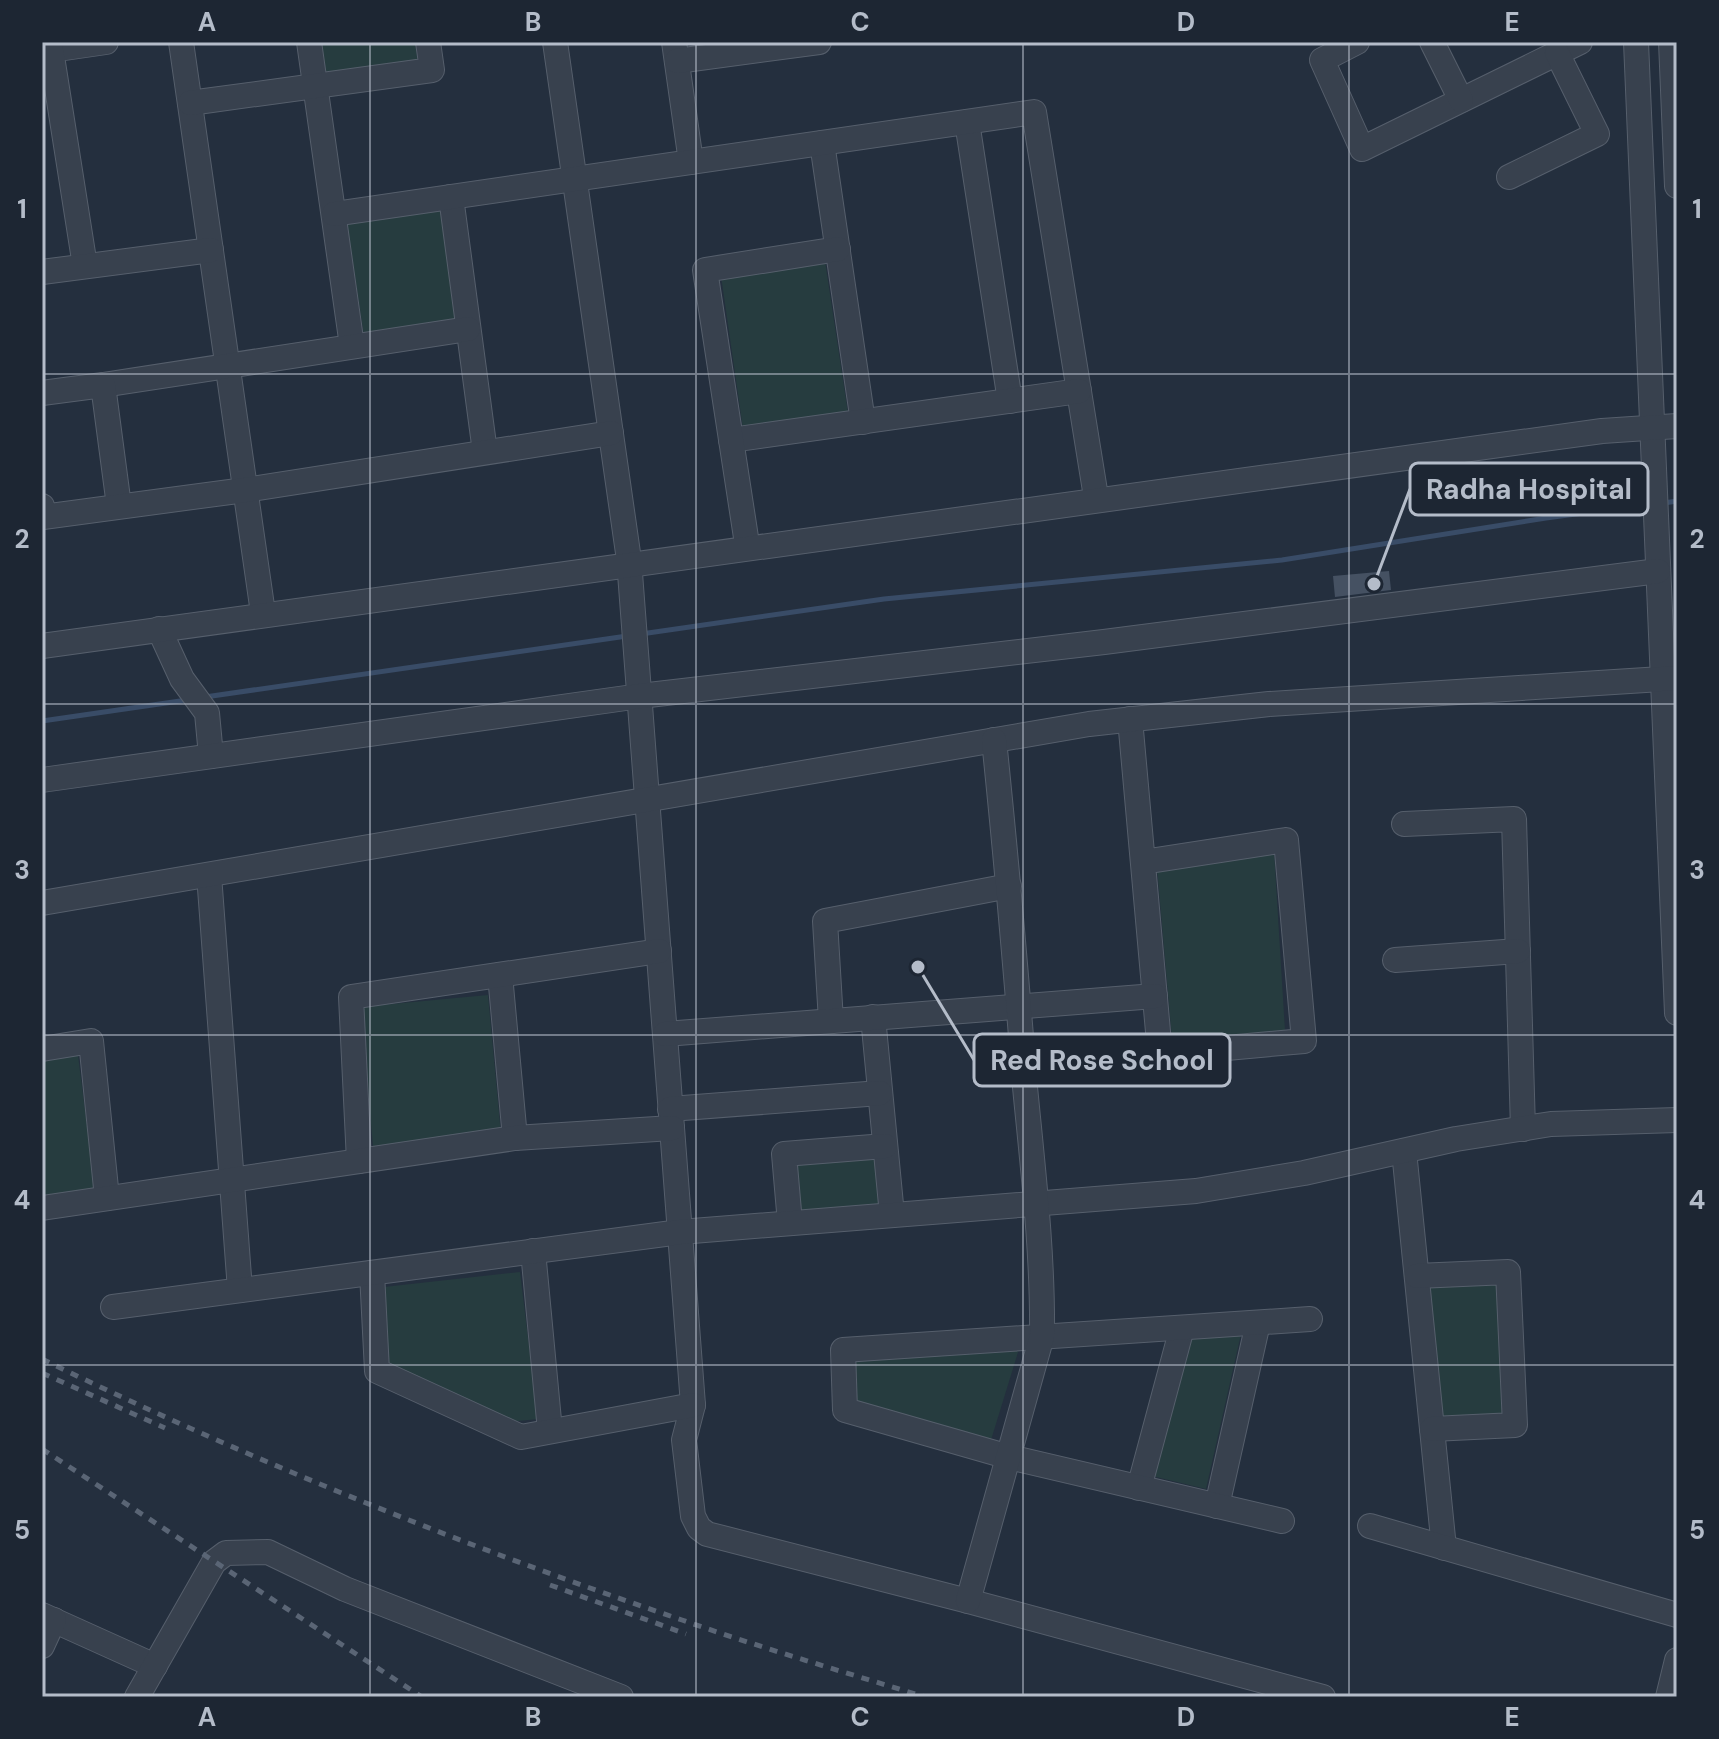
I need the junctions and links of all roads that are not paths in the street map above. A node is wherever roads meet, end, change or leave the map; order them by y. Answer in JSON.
{"nodes":[{"id":1,"x":106,"y":42,"type":"edge"},
{"id":2,"x":181,"y":42,"type":"edge"},
{"id":3,"x":309,"y":42,"type":"edge"},
{"id":4,"x":428,"y":42,"type":"edge"},
{"id":5,"x":555,"y":42,"type":"edge"},
{"id":6,"x":819,"y":42,"type":"edge"},
{"id":7,"x":1357,"y":42,"type":"edge"},
{"id":8,"x":1432,"y":42,"type":"edge"},
{"id":9,"x":1580,"y":42,"type":"edge"},
{"id":10,"x":1636,"y":42,"type":"edge"},
{"id":11,"x":1671,"y":42,"type":"edge"},
{"id":12,"x":46,"y":51,"type":"edge"},
{"id":13,"x":675,"y":52,"type":"edge"},
{"id":14,"x":1557,"y":53,"type":"junction"},
{"id":15,"x":316,"y":86,"type":"junction"},
{"id":16,"x":1461,"y":100,"type":"junction"},
{"id":17,"x":190,"y":103,"type":"junction"},
{"id":18,"x":967,"y":122,"type":"junction"},
{"id":19,"x":822,"y":143,"type":"junction"},
{"id":20,"x":54,"y":145,"type":"edge"},
{"id":21,"x":691,"y":162,"type":"junction"},
{"id":22,"x":1509,"y":177,"type":"dead end"},
{"id":23,"x":575,"y":179,"type":"junction"},
{"id":24,"x":1677,"y":186,"type":"edge"},
{"id":25,"x":451,"y":197,"type":"junction"},
{"id":26,"x":334,"y":214,"type":"junction"},
{"id":27,"x":838,"y":249,"type":"junction"},
{"id":28,"x":211,"y":250,"type":"junction"},
{"id":29,"x":85,"y":266,"type":"junction"},
{"id":30,"x":42,"y":272,"type":"edge"},
{"id":31,"x":468,"y":329,"type":"junction"},
{"id":32,"x":352,"y":346,"type":"junction"},
{"id":33,"x":227,"y":365,"type":"junction"},
{"id":34,"x":103,"y":385,"type":"junction"},
{"id":35,"x":1079,"y":391,"type":"junction"},
{"id":36,"x":42,"y":393,"type":"edge"},
{"id":37,"x":1010,"y":401,"type":"junction"},
{"id":38,"x":863,"y":422,"type":"junction"},
{"id":39,"x":1677,"y":426,"type":"edge"},
{"id":40,"x":1652,"y":428,"type":"junction"},
{"id":41,"x":611,"y":433,"type":"junction"},
{"id":42,"x":731,"y":440,"type":"junction"},
{"id":43,"x":485,"y":452,"type":"junction"},
{"id":44,"x":245,"y":490,"type":"junction"},
{"id":45,"x":1096,"y":497,"type":"junction"},
{"id":46,"x":42,"y":506,"type":"edge"},
{"id":47,"x":119,"y":506,"type":"junction"},
{"id":48,"x":747,"y":544,"type":"junction"},
{"id":49,"x":629,"y":560,"type":"junction"},
{"id":50,"x":1658,"y":571,"type":"junction"},
{"id":51,"x":263,"y":613,"type":"junction"},
{"id":52,"x":159,"y":629,"type":"junction"},
{"id":53,"x":42,"y":646,"type":"edge"},
{"id":54,"x":1670,"y":679,"type":"edge"},
{"id":55,"x":640,"y":696,"type":"junction"},
{"id":56,"x":1130,"y":719,"type":"junction"},
{"id":57,"x":994,"y":740,"type":"junction"},
{"id":58,"x":211,"y":756,"type":"junction"},
{"id":59,"x":42,"y":780,"type":"edge"},
{"id":60,"x":647,"y":800,"type":"junction"},
{"id":61,"x":1404,"y":824,"type":"dead end"},
{"id":62,"x":1143,"y":862,"type":"junction"},
{"id":63,"x":209,"y":875,"type":"junction"},
{"id":64,"x":1009,"y":886,"type":"junction"},
{"id":65,"x":42,"y":903,"type":"edge"},
{"id":66,"x":659,"y":951,"type":"junction"},
{"id":67,"x":1518,"y":951,"type":"junction"},
{"id":68,"x":1395,"y":960,"type":"dead end"},
{"id":69,"x":500,"y":975,"type":"junction"},
{"id":70,"x":1155,"y":996,"type":"junction"},
{"id":71,"x":1019,"y":1006,"type":"junction"},
{"id":72,"x":1677,"y":1013,"type":"edge"},
{"id":73,"x":873,"y":1017,"type":"junction"},
{"id":74,"x":831,"y":1021,"type":"junction"},
{"id":75,"x":665,"y":1034,"type":"junction"},
{"id":76,"x":42,"y":1049,"type":"edge"},
{"id":77,"x":880,"y":1093,"type":"junction"},
{"id":78,"x":671,"y":1118,"type":"junction"},
{"id":79,"x":1677,"y":1120,"type":"edge"},
{"id":80,"x":1523,"y":1129,"type":"junction"},
{"id":81,"x":515,"y":1138,"type":"junction"},
{"id":82,"x":885,"y":1146,"type":"junction"},
{"id":83,"x":1404,"y":1151,"type":"junction"},
{"id":84,"x":359,"y":1161,"type":"junction"},
{"id":85,"x":232,"y":1180,"type":"junction"},
{"id":86,"x":107,"y":1198,"type":"junction"},
{"id":87,"x":1036,"y":1204,"type":"junction"},
{"id":88,"x":42,"y":1208,"type":"edge"},
{"id":89,"x":892,"y":1215,"type":"junction"},
{"id":90,"x":790,"y":1223,"type":"junction"},
{"id":91,"x":680,"y":1232,"type":"junction"},
{"id":92,"x":533,"y":1251,"type":"junction"},
{"id":93,"x":372,"y":1273,"type":"junction"},
{"id":94,"x":1417,"y":1276,"type":"junction"},
{"id":95,"x":240,"y":1290,"type":"junction"},
{"id":96,"x":113,"y":1307,"type":"dead end"},
{"id":97,"x":1310,"y":1319,"type":"dead end"},
{"id":98,"x":1258,"y":1323,"type":"junction"},
{"id":99,"x":1182,"y":1328,"type":"junction"},
{"id":100,"x":1042,"y":1336,"type":"junction"},
{"id":101,"x":693,"y":1405,"type":"junction"},
{"id":102,"x":1432,"y":1429,"type":"junction"},
{"id":103,"x":550,"y":1431,"type":"junction"},
{"id":104,"x":1009,"y":1457,"type":"junction"},
{"id":105,"x":1139,"y":1488,"type":"junction"},
{"id":106,"x":1217,"y":1506,"type":"junction"},
{"id":107,"x":1282,"y":1521,"type":"dead end"},
{"id":108,"x":1370,"y":1526,"type":"dead end"},
{"id":109,"x":1444,"y":1548,"type":"junction"},
{"id":110,"x":968,"y":1601,"type":"junction"},
{"id":111,"x":1677,"y":1615,"type":"edge"},
{"id":112,"x":48,"y":1618,"type":"edge"},
{"id":113,"x":42,"y":1646,"type":"edge"},
{"id":114,"x":1677,"y":1660,"type":"edge"},
{"id":115,"x":155,"y":1666,"type":"junction"},
{"id":116,"x":137,"y":1697,"type":"edge"},
{"id":117,"x":621,"y":1697,"type":"edge"},
{"id":118,"x":1323,"y":1697,"type":"edge"},
{"id":119,"x":1668,"y":1697,"type":"edge"}],
"edges":[{"from":1,"to":12,"type":"street"},
{"from":2,"to":17,"type":"street"},
{"from":3,"to":15,"type":"street"},
{"from":4,"to":15,"type":"street"},
{"from":5,"to":23,"type":"street"},
{"from":6,"to":13,"type":"street"},
{"from":7,"to":16,"type":"street"},
{"from":8,"to":16,"type":"street"},
{"from":9,"to":14,"type":"street"},
{"from":10,"to":40,"type":"street"},
{"from":11,"to":24,"type":"street"},
{"from":12,"to":20,"type":"street"},
{"from":13,"to":21,"type":"street"},
{"from":14,"to":16,"type":"street"},
{"from":14,"to":22,"type":"street"},
{"from":15,"to":17,"type":"street"},
{"from":15,"to":26,"type":"street"},
{"from":17,"to":28,"type":"street"},
{"from":18,"to":19,"type":"street"},
{"from":18,"to":35,"type":"street"},
{"from":18,"to":37,"type":"street"},
{"from":19,"to":21,"type":"street"},
{"from":19,"to":27,"type":"street"},
{"from":20,"to":29,"type":"street"},
{"from":21,"to":23,"type":"street"},
{"from":23,"to":25,"type":"street"},
{"from":23,"to":41,"type":"street"},
{"from":25,"to":26,"type":"street"},
{"from":25,"to":31,"type":"street"},
{"from":26,"to":32,"type":"street"},
{"from":27,"to":38,"type":"street"},
{"from":27,"to":42,"type":"street"},
{"from":28,"to":29,"type":"street"},
{"from":28,"to":33,"type":"street"},
{"from":29,"to":30,"type":"street"},
{"from":31,"to":32,"type":"street"},
{"from":31,"to":43,"type":"street"},
{"from":32,"to":33,"type":"street"},
{"from":33,"to":34,"type":"street"},
{"from":33,"to":44,"type":"street"},
{"from":34,"to":36,"type":"street"},
{"from":34,"to":47,"type":"street"},
{"from":35,"to":37,"type":"street"},
{"from":35,"to":45,"type":"street"},
{"from":37,"to":38,"type":"street"},
{"from":38,"to":42,"type":"street"},
{"from":39,"to":40,"type":"street"},
{"from":40,"to":45,"type":"street"},
{"from":40,"to":50,"type":"street"},
{"from":41,"to":43,"type":"street"},
{"from":41,"to":49,"type":"street"},
{"from":42,"to":48,"type":"street"},
{"from":43,"to":44,"type":"street"},
{"from":44,"to":47,"type":"street"},
{"from":44,"to":51,"type":"street"},
{"from":45,"to":48,"type":"street"},
{"from":46,"to":47,"type":"street"},
{"from":48,"to":49,"type":"street"},
{"from":49,"to":51,"type":"street"},
{"from":49,"to":55,"type":"street"},
{"from":50,"to":54,"type":"street"},
{"from":50,"to":55,"type":"street"},
{"from":51,"to":52,"type":"street"},
{"from":52,"to":53,"type":"street"},
{"from":52,"to":58,"type":"street"},
{"from":54,"to":56,"type":"street"},
{"from":54,"to":72,"type":"street"},
{"from":55,"to":58,"type":"street"},
{"from":55,"to":60,"type":"street"},
{"from":56,"to":57,"type":"street"},
{"from":56,"to":62,"type":"street"},
{"from":57,"to":60,"type":"street"},
{"from":57,"to":64,"type":"street"},
{"from":58,"to":59,"type":"street"},
{"from":60,"to":63,"type":"street"},
{"from":60,"to":66,"type":"street"},
{"from":61,"to":67,"type":"street"},
{"from":62,"to":70,"type":"street"},
{"from":62,"to":70,"type":"street"},
{"from":63,"to":65,"type":"street"},
{"from":63,"to":85,"type":"street"},
{"from":64,"to":71,"type":"street"},
{"from":64,"to":74,"type":"street"},
{"from":66,"to":69,"type":"street"},
{"from":66,"to":75,"type":"street"},
{"from":67,"to":68,"type":"street"},
{"from":67,"to":80,"type":"street"},
{"from":69,"to":81,"type":"street"},
{"from":69,"to":84,"type":"street"},
{"from":70,"to":71,"type":"street"},
{"from":71,"to":73,"type":"street"},
{"from":71,"to":87,"type":"street"},
{"from":73,"to":74,"type":"street"},
{"from":73,"to":77,"type":"street"},
{"from":74,"to":75,"type":"street"},
{"from":75,"to":78,"type":"street"},
{"from":76,"to":86,"type":"street"},
{"from":77,"to":78,"type":"street"},
{"from":77,"to":82,"type":"street"},
{"from":78,"to":81,"type":"street"},
{"from":78,"to":91,"type":"street"},
{"from":79,"to":80,"type":"street"},
{"from":80,"to":83,"type":"street"},
{"from":81,"to":84,"type":"street"},
{"from":82,"to":89,"type":"street"},
{"from":82,"to":90,"type":"street"},
{"from":83,"to":87,"type":"street"},
{"from":83,"to":94,"type":"street"},
{"from":84,"to":85,"type":"street"},
{"from":85,"to":86,"type":"street"},
{"from":85,"to":95,"type":"street"},
{"from":86,"to":88,"type":"street"},
{"from":87,"to":89,"type":"street"},
{"from":87,"to":100,"type":"street"},
{"from":89,"to":90,"type":"street"},
{"from":90,"to":91,"type":"street"},
{"from":91,"to":92,"type":"street"},
{"from":91,"to":101,"type":"street"},
{"from":92,"to":93,"type":"street"},
{"from":92,"to":103,"type":"street"},
{"from":93,"to":95,"type":"street"},
{"from":93,"to":103,"type":"street"},
{"from":94,"to":102,"type":"street"},
{"from":94,"to":102,"type":"street"},
{"from":95,"to":96,"type":"street"},
{"from":97,"to":98,"type":"street"},
{"from":98,"to":99,"type":"street"},
{"from":98,"to":106,"type":"street"},
{"from":99,"to":100,"type":"street"},
{"from":99,"to":105,"type":"street"},
{"from":100,"to":104,"type":"street"},
{"from":100,"to":104,"type":"street"},
{"from":101,"to":103,"type":"street"},
{"from":101,"to":110,"type":"street"},
{"from":102,"to":109,"type":"street"},
{"from":104,"to":105,"type":"street"},
{"from":104,"to":110,"type":"street"},
{"from":105,"to":106,"type":"street"},
{"from":106,"to":107,"type":"street"},
{"from":108,"to":109,"type":"street"},
{"from":109,"to":111,"type":"street"},
{"from":110,"to":118,"type":"street"},
{"from":112,"to":113,"type":"street"},
{"from":112,"to":115,"type":"street"},
{"from":114,"to":119,"type":"street"},
{"from":115,"to":116,"type":"street"},
{"from":115,"to":117,"type":"street"}]}
